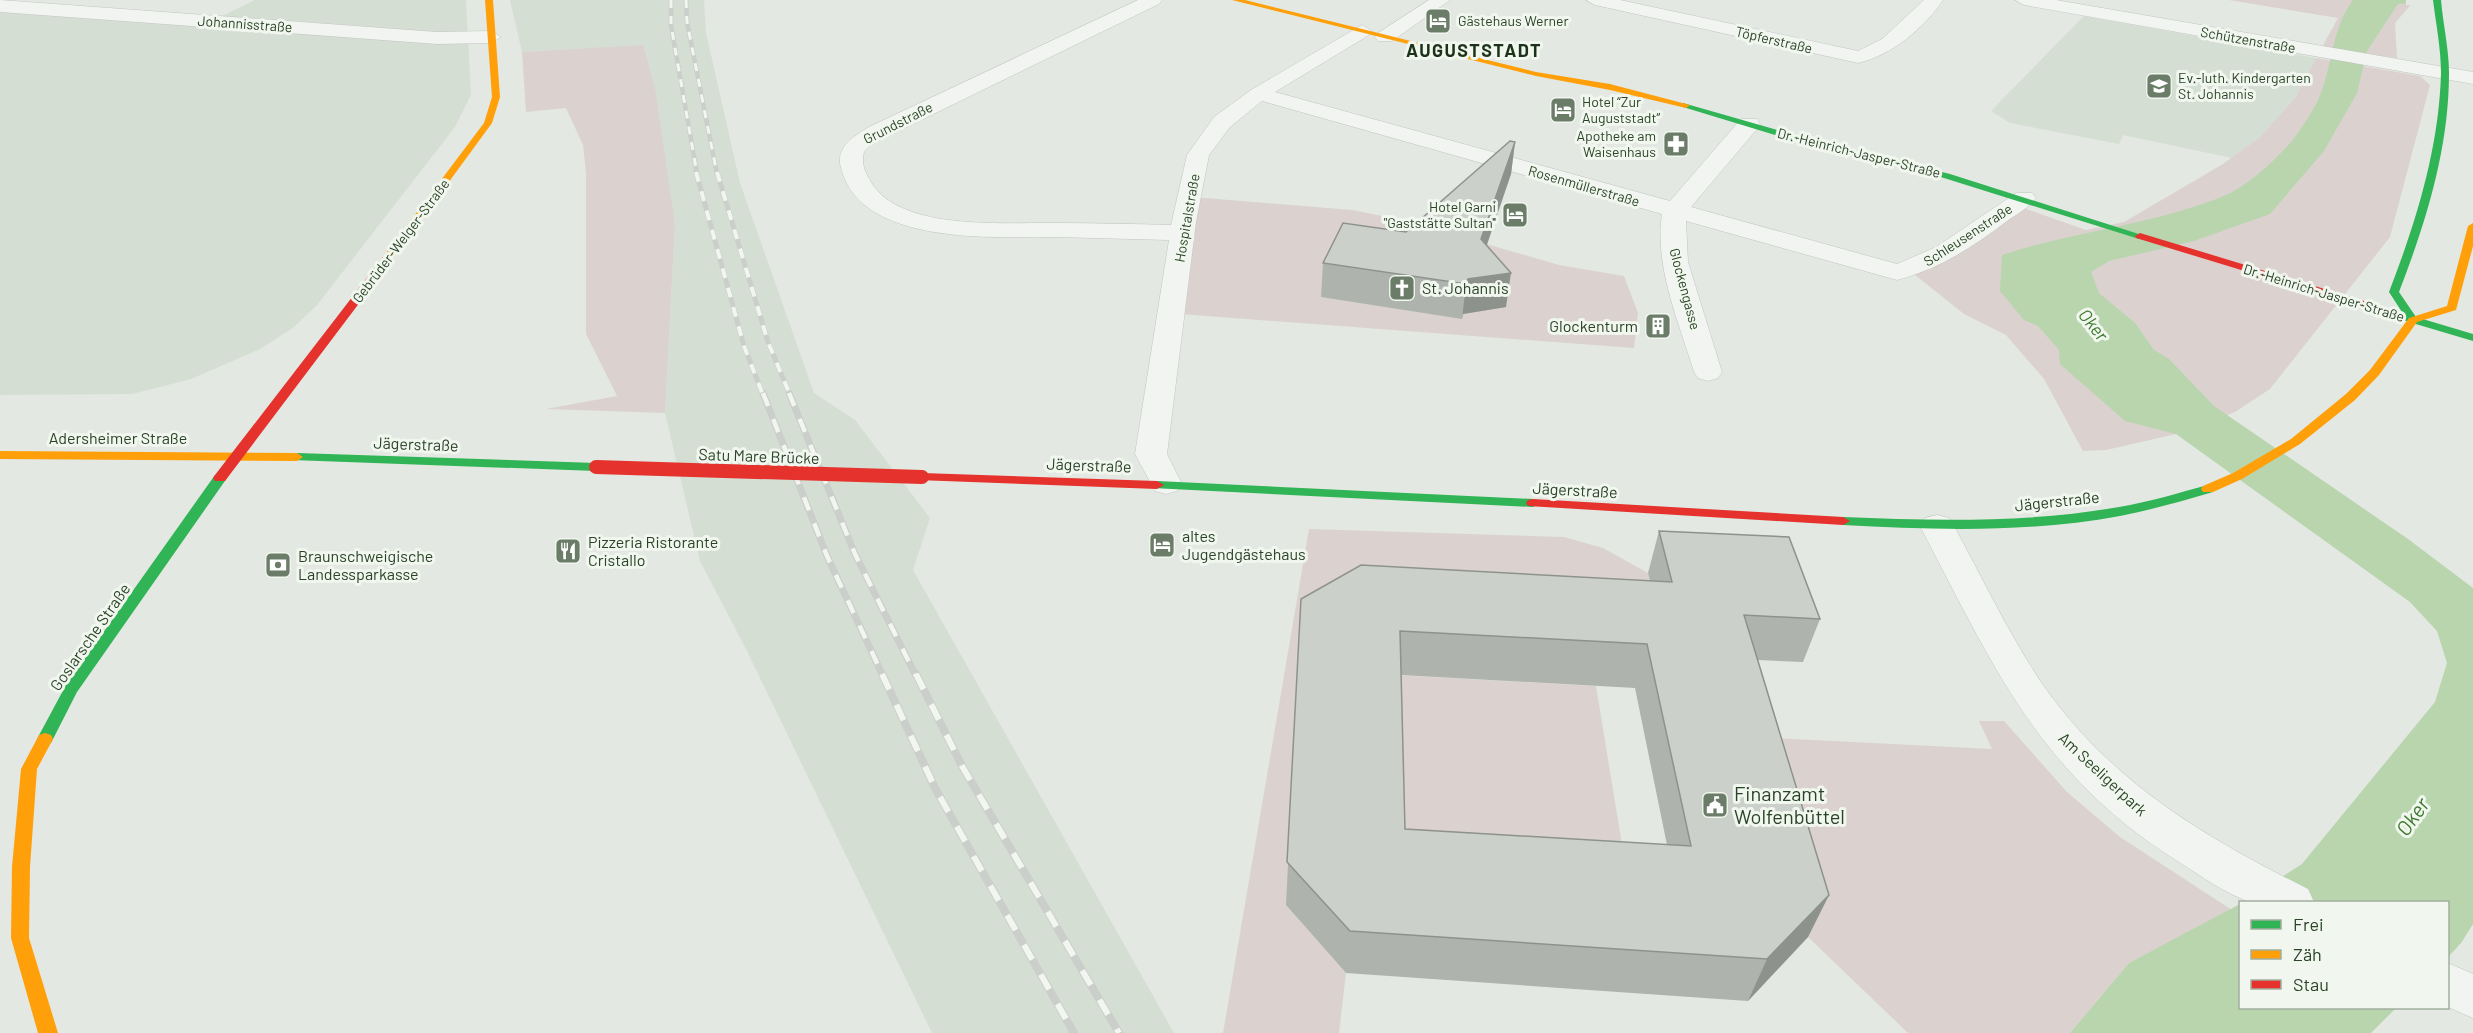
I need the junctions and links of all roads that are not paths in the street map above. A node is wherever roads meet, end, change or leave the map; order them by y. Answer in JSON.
{"nodes":[{"id":1,"x":489,"y":0,"type":"edge"},
{"id":2,"x":1153,"y":0,"type":"edge"},
{"id":3,"x":1236,"y":0,"type":"edge"},
{"id":4,"x":1441,"y":0,"type":"edge"},
{"id":5,"x":1595,"y":0,"type":"edge"},
{"id":6,"x":1934,"y":0,"type":"edge"},
{"id":7,"x":2024,"y":0,"type":"edge"},
{"id":8,"x":2437,"y":4,"type":"edge"},
{"id":9,"x":0,"y":6,"type":"edge"},
{"id":10,"x":1373,"y":34,"type":"junction"},
{"id":11,"x":491,"y":37,"type":"junction"},
{"id":12,"x":2445,"y":73,"type":"junction"},
{"id":13,"x":2473,"y":78,"type":"edge"},
{"id":14,"x":1258,"y":94,"type":"junction"},
{"id":15,"x":1749,"y":124,"type":"junction"},
{"id":16,"x":2024,"y":198,"type":"junction"},
{"id":17,"x":1675,"y":212,"type":"junction"},
{"id":18,"x":2473,"y":226,"type":"edge"},
{"id":19,"x":1183,"y":232,"type":"junction"},
{"id":20,"x":1910,"y":271,"type":"joint"},
{"id":21,"x":2413,"y":320,"type":"junction"},
{"id":22,"x":2473,"y":338,"type":"edge"},
{"id":23,"x":1708,"y":372,"type":"dead end"},
{"id":24,"x":0,"y":455,"type":"edge"},
{"id":25,"x":236,"y":455,"type":"junction"},
{"id":26,"x":596,"y":467,"type":"joint"},
{"id":27,"x":922,"y":477,"type":"joint"},
{"id":28,"x":1166,"y":484,"type":"junction"},
{"id":29,"x":1937,"y":526,"type":"junction"},
{"id":30,"x":2288,"y":901,"type":"edge"},
{"id":31,"x":2449,"y":985,"type":"edge"},
{"id":32,"x":2473,"y":997,"type":"edge"},
{"id":33,"x":48,"y":1033,"type":"edge"}],
"edges":[{"from":1,"to":11,"type":"main road","name":"Gebrüder-Welger-Straße"},
{"from":2,"to":19,"type":"street","name":"Grundstraße"},
{"from":3,"to":10,"type":"main road","name":"Dr.-Heinrich-Jasper-Straße"},
{"from":4,"to":10,"type":"street"},
{"from":5,"to":6,"type":"street","name":"Töpferstraße"},
{"from":7,"to":12,"type":"street","name":"Schützenstraße"},
{"from":8,"to":12,"type":"main road"},
{"from":9,"to":11,"type":"street","name":"Johannisstraße"},
{"from":10,"to":14,"type":"street","name":"Hospitalstraße"},
{"from":10,"to":15,"type":"main road","name":"Dr.-Heinrich-Jasper-Straße"},
{"from":11,"to":25,"type":"main road","name":"Gebrüder-Welger-Straße"},
{"from":12,"to":13,"type":"street","name":"Schützenstraße"},
{"from":12,"to":21,"type":"main road"},
{"from":14,"to":17,"type":"street","name":"Rosenmüllerstraße"},
{"from":14,"to":19,"type":"street","name":"Hospitalstraße"},
{"from":15,"to":16,"type":"main road","name":"Dr.-Heinrich-Jasper-Straße"},
{"from":15,"to":17,"type":"street"},
{"from":16,"to":20,"type":"street","name":"Schleusenstraße"},
{"from":16,"to":21,"type":"main road","name":"Dr.-Heinrich-Jasper-Straße"},
{"from":17,"to":20,"type":"street","name":"Rosenmüllerstraße"},
{"from":17,"to":23,"type":"street","name":"Glockengasse"},
{"from":18,"to":21,"type":"main road"},
{"from":19,"to":28,"type":"street","name":"Hospitalstraße"},
{"from":21,"to":22,"type":"main road","name":"Dr.-Heinrich-Jasper-Straße"},
{"from":21,"to":29,"type":"main road","name":"Jägerstraße"},
{"from":24,"to":25,"type":"main road","name":"Adersheimer Straße"},
{"from":25,"to":26,"type":"main road","name":"Jägerstraße"},
{"from":25,"to":33,"type":"main road","name":"Goslarsche Straße"},
{"from":26,"to":27,"type":"main road","name":"Satu Mare Brücke","bridge":true},
{"from":27,"to":28,"type":"main road","name":"Jägerstraße"},
{"from":28,"to":29,"type":"main road","name":"Jägerstraße"},
{"from":29,"to":30,"type":"street","name":"Am Seeligerpark"},
{"from":31,"to":32,"type":"street"}]}
